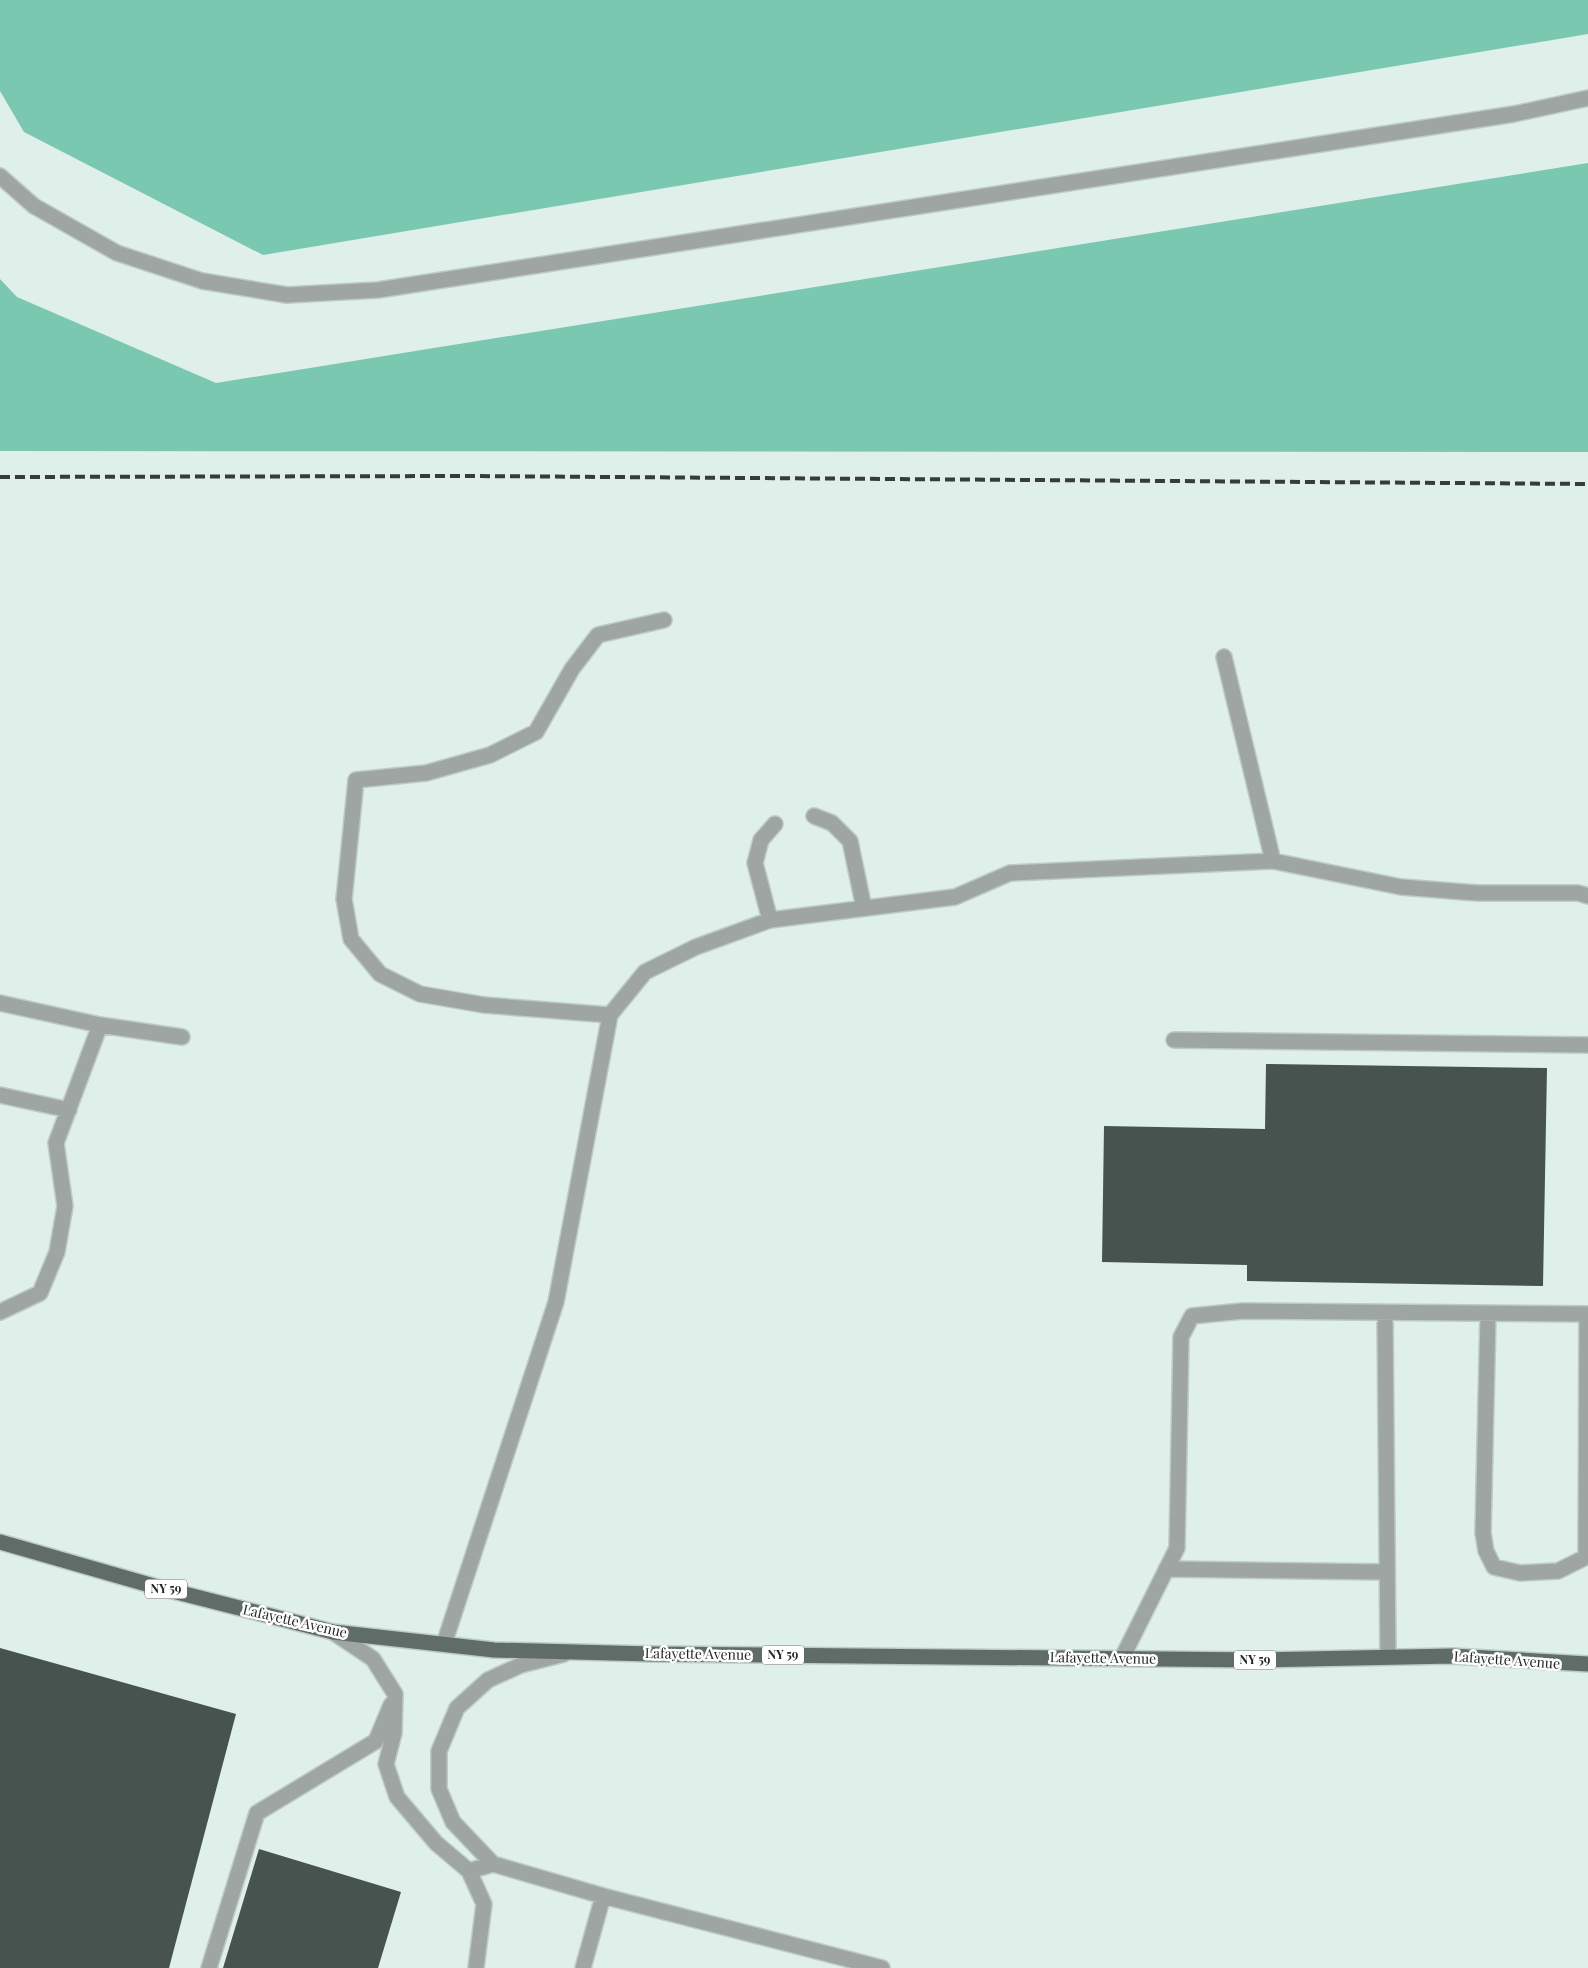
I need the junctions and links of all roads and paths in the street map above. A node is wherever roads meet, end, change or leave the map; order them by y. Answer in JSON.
{"nodes":[{"id":1,"x":1588,"y":98,"type":"edge"},
{"id":2,"x":0,"y":176,"type":"edge"},
{"id":3,"x":664,"y":620,"type":"dead end"},
{"id":4,"x":1224,"y":657,"type":"dead end"},
{"id":5,"x":814,"y":816,"type":"dead end"},
{"id":6,"x":775,"y":824,"type":"dead end"},
{"id":7,"x":1273,"y":861,"type":"junction"},
{"id":8,"x":1588,"y":896,"type":"edge"},
{"id":9,"x":864,"y":908,"type":"junction"},
{"id":10,"x":770,"y":920,"type":"junction"},
{"id":11,"x":0,"y":1003,"type":"edge"},
{"id":12,"x":610,"y":1015,"type":"junction"},
{"id":13,"x":100,"y":1025,"type":"junction"},
{"id":14,"x":182,"y":1037,"type":"dead end"},
{"id":15,"x":1174,"y":1040,"type":"dead end"},
{"id":16,"x":1588,"y":1045,"type":"edge"},
{"id":17,"x":0,"y":1095,"type":"edge"},
{"id":18,"x":69,"y":1110,"type":"junction"},
{"id":19,"x":0,"y":1312,"type":"edge"},
{"id":20,"x":1385,"y":1314,"type":"junction"},
{"id":21,"x":1488,"y":1314,"type":"junction"},
{"id":22,"x":1588,"y":1314,"type":"edge"},
{"id":23,"x":0,"y":1542,"type":"edge"},
{"id":24,"x":1166,"y":1569,"type":"junction"},
{"id":25,"x":1387,"y":1572,"type":"junction"},
{"id":26,"x":332,"y":1632,"type":"junction"},
{"id":27,"x":444,"y":1644,"type":"junction"},
{"id":28,"x":571,"y":1652,"type":"junction"},
{"id":29,"x":1388,"y":1657,"type":"junction"},
{"id":30,"x":1122,"y":1658,"type":"junction"},
{"id":31,"x":1588,"y":1664,"type":"edge"},
{"id":32,"x":395,"y":1694,"type":"junction"},
{"id":33,"x":493,"y":1864,"type":"junction"},
{"id":34,"x":468,"y":1871,"type":"junction"},
{"id":35,"x":603,"y":1896,"type":"junction"},
{"id":36,"x":209,"y":1968,"type":"edge"},
{"id":37,"x":476,"y":1968,"type":"edge"},
{"id":38,"x":583,"y":1968,"type":"edge"},
{"id":39,"x":882,"y":1968,"type":"edge"}],
"edges":[{"from":1,"to":2,"type":"lane"},
{"from":3,"to":12,"type":"lane"},
{"from":4,"to":7,"type":"lane"},
{"from":5,"to":9,"type":"lane"},
{"from":6,"to":10,"type":"lane"},
{"from":7,"to":8,"type":"lane"},
{"from":7,"to":9,"type":"lane"},
{"from":9,"to":10,"type":"lane"},
{"from":10,"to":12,"type":"lane"},
{"from":11,"to":13,"type":"lane"},
{"from":12,"to":27,"type":"lane"},
{"from":13,"to":14,"type":"lane"},
{"from":13,"to":18,"type":"lane"},
{"from":15,"to":16,"type":"lane"},
{"from":17,"to":18,"type":"lane"},
{"from":18,"to":19,"type":"lane"},
{"from":20,"to":21,"type":"lane"},
{"from":20,"to":24,"type":"lane"},
{"from":20,"to":25,"type":"lane"},
{"from":21,"to":22,"type":"lane"},
{"from":21,"to":22,"type":"lane"},
{"from":23,"to":26,"type":"main road","name":"Lafayette Avenue","number":"NY 59"},
{"from":24,"to":25,"type":"lane"},
{"from":24,"to":30,"type":"lane"},
{"from":25,"to":29,"type":"lane"},
{"from":26,"to":27,"type":"main road","name":"Lafayette Avenue","number":"NY 59"},
{"from":26,"to":32,"type":"lane"},
{"from":27,"to":28,"type":"main road","name":"Lafayette Avenue","number":"NY 59"},
{"from":28,"to":30,"type":"main road","name":"Lafayette Avenue","number":"NY 59"},
{"from":28,"to":33,"type":"lane"},
{"from":29,"to":30,"type":"main road","name":"Lafayette Avenue","number":"NY 59"},
{"from":29,"to":31,"type":"main road","name":"Lafayette Avenue","number":"NY 59"},
{"from":32,"to":34,"type":"lane"},
{"from":32,"to":36,"type":"lane"},
{"from":33,"to":34,"type":"lane"},
{"from":33,"to":35,"type":"lane"},
{"from":34,"to":37,"type":"lane"},
{"from":35,"to":38,"type":"lane"},
{"from":35,"to":39,"type":"lane"}]}
